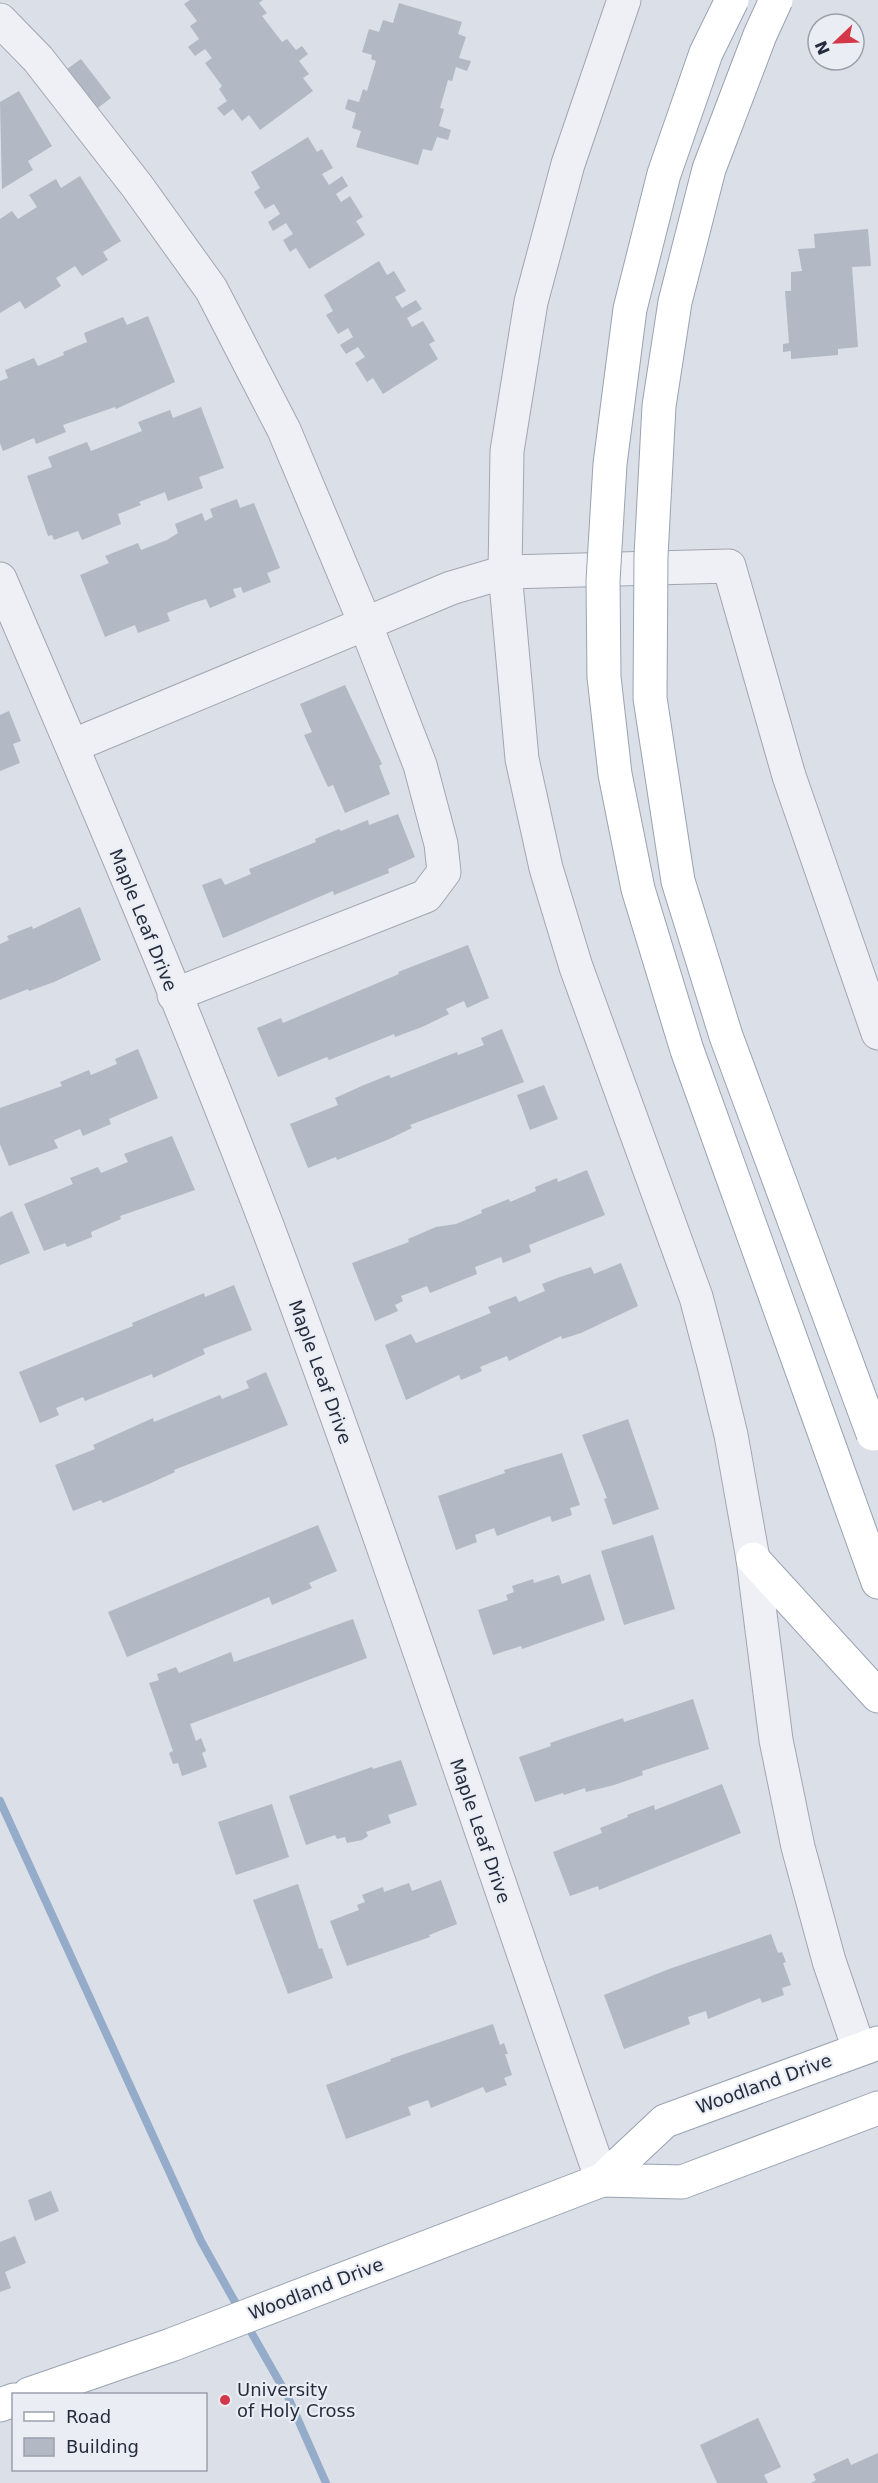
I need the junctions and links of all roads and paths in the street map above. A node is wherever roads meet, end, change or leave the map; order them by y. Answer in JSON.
{"nodes":[{"id":1,"x":624,"y":0,"type":"edge"},
{"id":2,"x":732,"y":0,"type":"edge"},
{"id":3,"x":776,"y":0,"type":"edge"},
{"id":4,"x":0,"y":20,"type":"edge"},
{"id":5,"x":505,"y":572,"type":"junction"},
{"id":6,"x":0,"y":579,"type":"edge"},
{"id":7,"x":364,"y":623,"type":"junction"},
{"id":8,"x":72,"y":746,"type":"junction"},
{"id":9,"x":174,"y":995,"type":"junction"},
{"id":10,"x":878,"y":1033,"type":"edge"},
{"id":11,"x":875,"y":1441,"type":"edge"},
{"id":12,"x":753,"y":1559,"type":"junction"},
{"id":13,"x":878,"y":1582,"type":"edge"},
{"id":14,"x":878,"y":1696,"type":"edge"},
{"id":15,"x":868,"y":2046,"type":"edge"},
{"id":16,"x":872,"y":2113,"type":"edge"},
{"id":17,"x":602,"y":2180,"type":"junction"},
{"id":18,"x":32,"y":2393,"type":"edge"}],
"edges":[{"from":1,"to":5,"type":"street"},
{"from":2,"to":13,"type":"main road","bridge":true},
{"from":3,"to":11,"type":"main road","bridge":true},
{"from":4,"to":7,"type":"street"},
{"from":5,"to":7,"type":"street"},
{"from":5,"to":10,"type":"street"},
{"from":5,"to":12,"type":"street"},
{"from":6,"to":8,"type":"street","name":"Maple Leaf Drive"},
{"from":7,"to":8,"type":"street"},
{"from":7,"to":9,"type":"street"},
{"from":8,"to":9,"type":"street","name":"Maple Leaf Drive"},
{"from":9,"to":17,"type":"street","name":"Maple Leaf Drive"},
{"from":12,"to":14,"type":"main road"},
{"from":12,"to":15,"type":"street"},
{"from":15,"to":17,"type":"main road","name":"Woodland Drive"},
{"from":16,"to":17,"type":"main road","name":"Woodland Drive"},
{"from":17,"to":18,"type":"main road","name":"Woodland Drive"}]}
